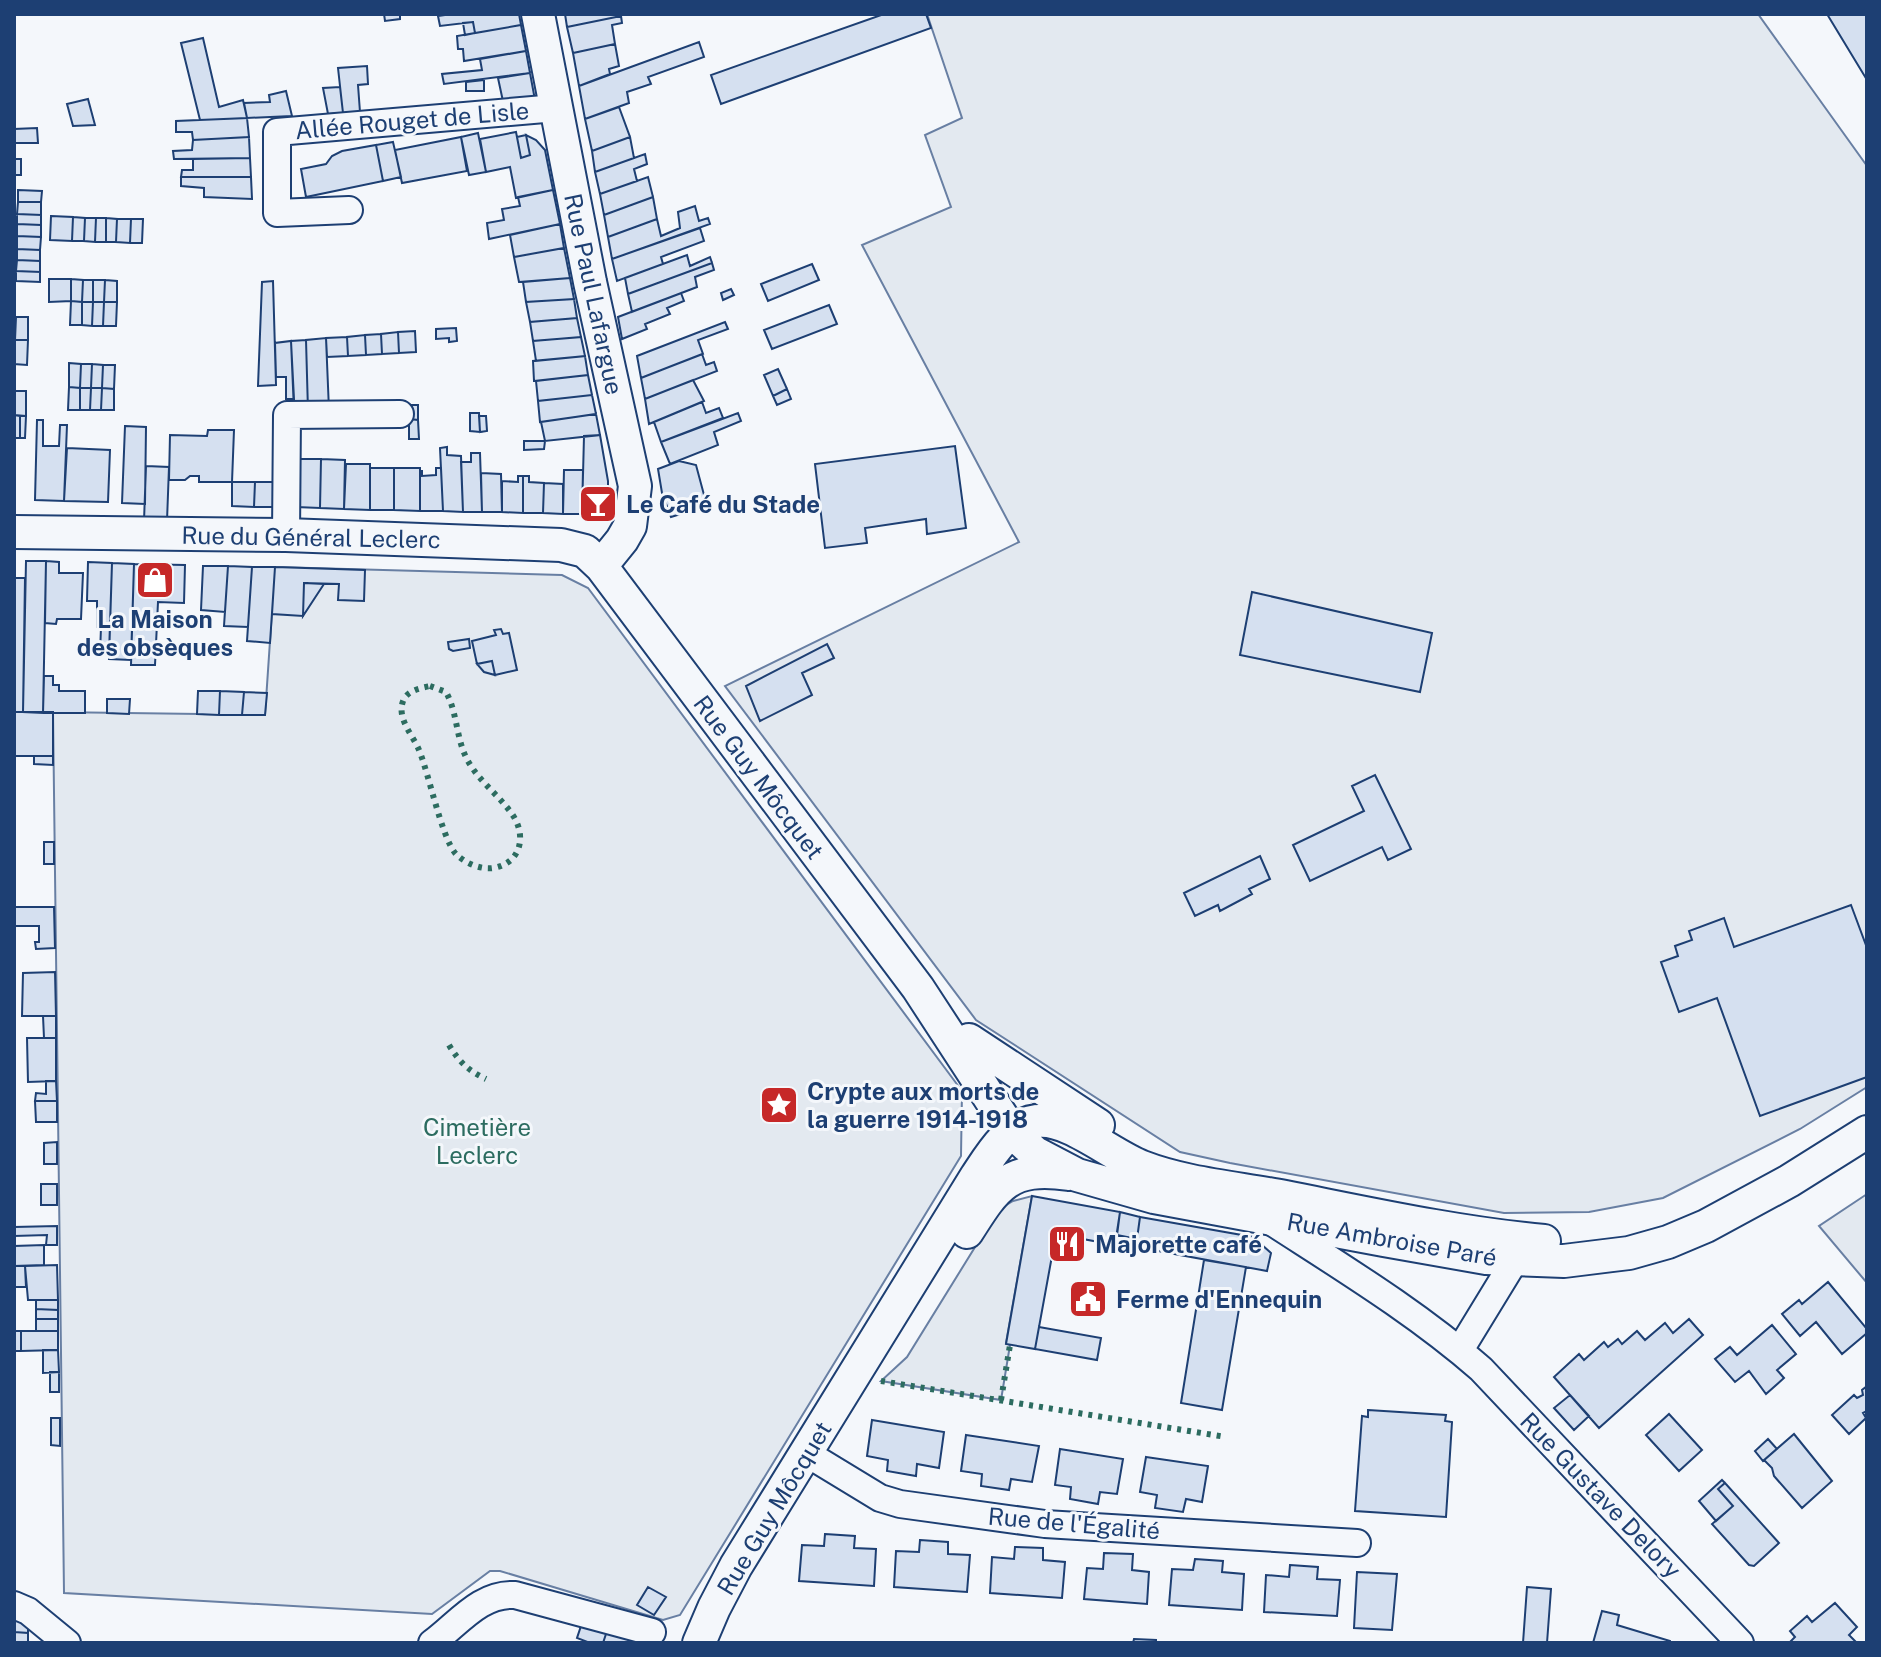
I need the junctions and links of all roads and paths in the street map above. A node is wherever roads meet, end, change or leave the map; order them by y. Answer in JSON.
{"nodes":[{"id":1,"x":538,"y":14,"type":"edge"},
{"id":2,"x":556,"y":108,"type":"junction"},
{"id":3,"x":349,"y":210,"type":"dead end"},
{"id":4,"x":400,"y":414,"type":"dead end"},
{"id":5,"x":14,"y":532,"type":"edge"},
{"id":6,"x":286,"y":535,"type":"junction"},
{"id":7,"x":601,"y":566,"type":"junction"},
{"id":8,"x":918,"y":988,"type":"junction"},
{"id":9,"x":969,"y":1040,"type":"junction"},
{"id":10,"x":1012,"y":1132,"type":"junction"},
{"id":11,"x":1867,"y":1132,"type":"edge"},
{"id":12,"x":1077,"y":1175,"type":"junction"},
{"id":13,"x":1206,"y":1182,"type":"junction"},
{"id":14,"x":1266,"y":1217,"type":"junction"},
{"id":15,"x":1515,"y":1249,"type":"junction"},
{"id":16,"x":1460,"y":1350,"type":"junction"},
{"id":17,"x":861,"y":1373,"type":"junction"},
{"id":18,"x":806,"y":1453,"type":"junction"},
{"id":19,"x":1357,"y":1543,"type":"dead end"},
{"id":20,"x":14,"y":1605,"type":"edge"},
{"id":21,"x":652,"y":1632,"type":"dead end"},
{"id":22,"x":67,"y":1643,"type":"edge"},
{"id":23,"x":432,"y":1643,"type":"edge"},
{"id":24,"x":699,"y":1643,"type":"edge"},
{"id":25,"x":1740,"y":1643,"type":"edge"}],
"edges":[{"from":1,"to":2,"type":"street","name":"Rue Paul Lafargue"},
{"from":2,"to":3,"type":"street","name":"Allée Rouget de Lisle"},
{"from":2,"to":7,"type":"street","name":"Rue Paul Lafargue"},
{"from":4,"to":6,"type":"street"},
{"from":5,"to":6,"type":"street","name":"Rue du Général Leclerc"},
{"from":6,"to":7,"type":"street","name":"Rue du Général Leclerc"},
{"from":7,"to":8,"type":"street","name":"Rue Guy Môcquet"},
{"from":8,"to":9,"type":"street","name":"Rue Guy Môcquet"},
{"from":8,"to":10,"type":"street","name":"Rue Guy Môcquet"},
{"from":9,"to":10,"type":"street","name":"Rue Guy Môcquet"},
{"from":9,"to":13,"type":"street","name":"Rue Ambroise Paré"},
{"from":10,"to":12,"type":"street","name":"Rue Ambroise Paré"},
{"from":10,"to":13,"type":"street","name":"Rue Ambroise Paré"},
{"from":10,"to":17,"type":"street","name":"Rue Guy Môcquet"},
{"from":11,"to":15,"type":"street","name":"Rue Ambroise Paré"},
{"from":12,"to":14,"type":"street","name":"Rue Ambroise Paré"},
{"from":12,"to":17,"type":"street","name":"Rue Ambroise Paré"},
{"from":13,"to":15,"type":"street","name":"Rue Ambroise Paré"},
{"from":14,"to":15,"type":"street","name":"Rue Ambroise Paré"},
{"from":14,"to":16,"type":"street","name":"Rue Gustave Delory"},
{"from":15,"to":16,"type":"street"},
{"from":16,"to":25,"type":"street","name":"Rue Gustave Delory"},
{"from":17,"to":18,"type":"street","name":"Rue Guy Môcquet"},
{"from":18,"to":19,"type":"street","name":"Rue de l'Égalité"},
{"from":18,"to":24,"type":"street","name":"Rue Guy Môcquet"},
{"from":20,"to":22,"type":"street"},
{"from":21,"to":23,"type":"street"}]}
